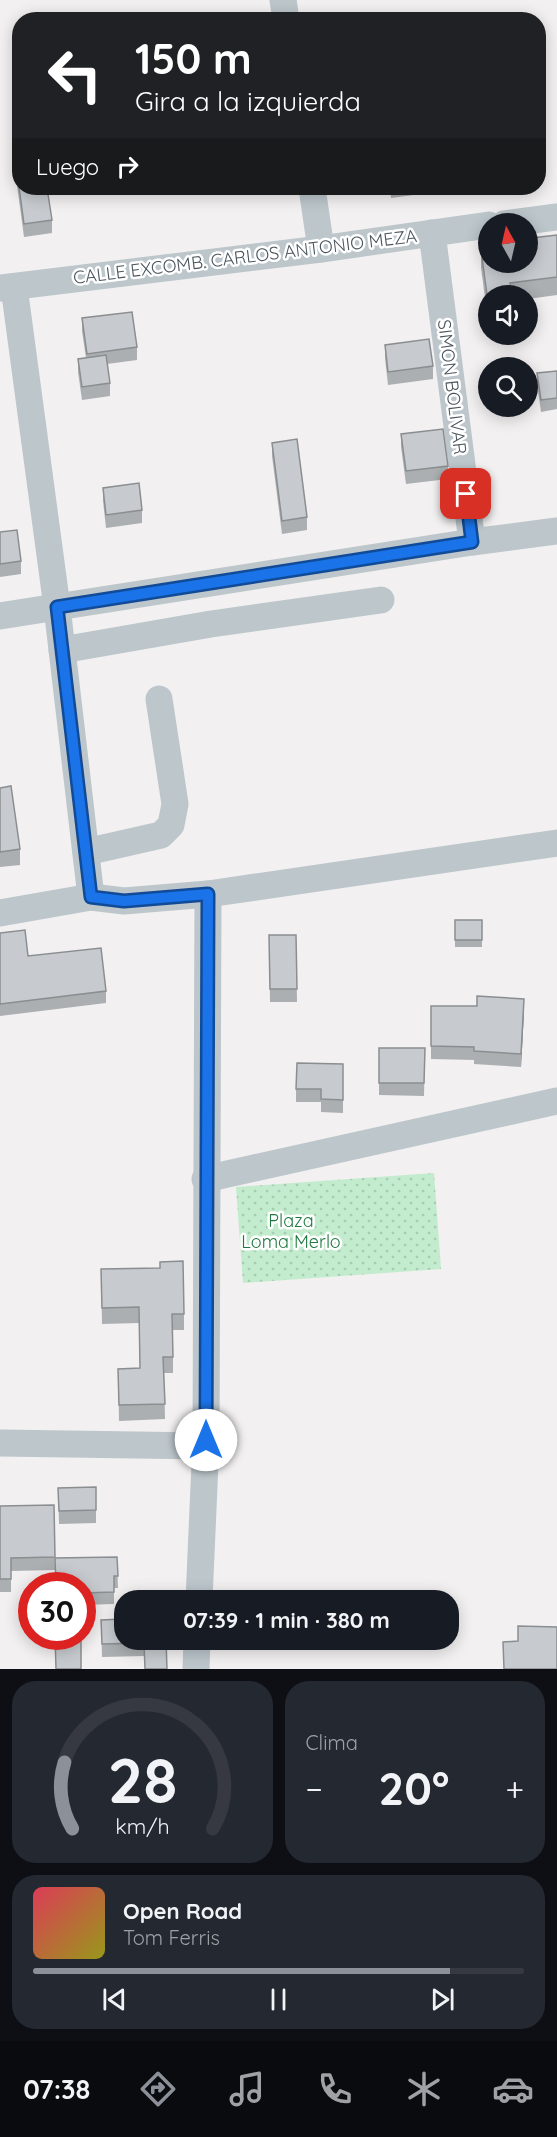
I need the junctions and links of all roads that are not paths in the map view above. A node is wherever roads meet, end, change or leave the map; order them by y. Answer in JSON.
{"nodes":[{"id":1,"x":313,"y":195,"type":"edge"},
{"id":2,"x":557,"y":217,"type":"edge"},
{"id":3,"x":538,"y":220,"type":"edge"},
{"id":4,"x":478,"y":227,"type":"edge"},
{"id":5,"x":432,"y":233,"type":"junction"},
{"id":6,"x":321,"y":249,"type":"junction"},
{"id":7,"x":7,"y":287,"type":"edge"},
{"id":8,"x":557,"y":531,"type":"edge"},
{"id":9,"x":472,"y":542,"type":"junction"},
{"id":10,"x":381,"y":600,"type":"dead end"},
{"id":11,"x":57,"y":607,"type":"junction"},
{"id":12,"x":0,"y":616,"type":"edge"},
{"id":13,"x":62,"y":650,"type":"junction"},
{"id":14,"x":159,"y":699,"type":"dead end"},
{"id":15,"x":557,"y":843,"type":"edge"},
{"id":16,"x":86,"y":852,"type":"junction"},
{"id":17,"x":208,"y":894,"type":"junction"},
{"id":18,"x":91,"y":897,"type":"junction"},
{"id":19,"x":0,"y":913,"type":"edge"},
{"id":20,"x":557,"y":1101,"type":"edge"},
{"id":21,"x":205,"y":1179,"type":"junction"},
{"id":22,"x":0,"y":1443,"type":"edge"},
{"id":23,"x":205,"y":1446,"type":"junction"},
{"id":24,"x":199,"y":1590,"type":"edge"},
{"id":25,"x":197,"y":1650,"type":"edge"},
{"id":26,"x":196,"y":1669,"type":"edge"}],
"edges":[{"from":1,"to":6,"type":"street"},
{"from":2,"to":3,"type":"street"},
{"from":4,"to":5,"type":"street","name":"CALLE EXCOMB. CARLOS ANTONIO MEZA"},
{"from":5,"to":6,"type":"street","name":"CALLE EXCOMB. CARLOS ANTONIO MEZA"},
{"from":5,"to":9,"type":"street","name":"SIMON BOLIVAR"},
{"from":6,"to":7,"type":"street","name":"CALLE EXCOMB. CARLOS ANTONIO MEZA"},
{"from":7,"to":11,"type":"street"},
{"from":8,"to":9,"type":"street"},
{"from":9,"to":11,"type":"street"},
{"from":10,"to":13,"type":"street"},
{"from":11,"to":12,"type":"street"},
{"from":11,"to":13,"type":"street"},
{"from":13,"to":16,"type":"street"},
{"from":14,"to":16,"type":"street"},
{"from":15,"to":17,"type":"street"},
{"from":16,"to":18,"type":"street"},
{"from":17,"to":18,"type":"street"},
{"from":17,"to":21,"type":"street"},
{"from":18,"to":19,"type":"street"},
{"from":20,"to":21,"type":"street"},
{"from":21,"to":23,"type":"street"},
{"from":22,"to":23,"type":"street"},
{"from":23,"to":24,"type":"street"},
{"from":25,"to":26,"type":"street"}]}
